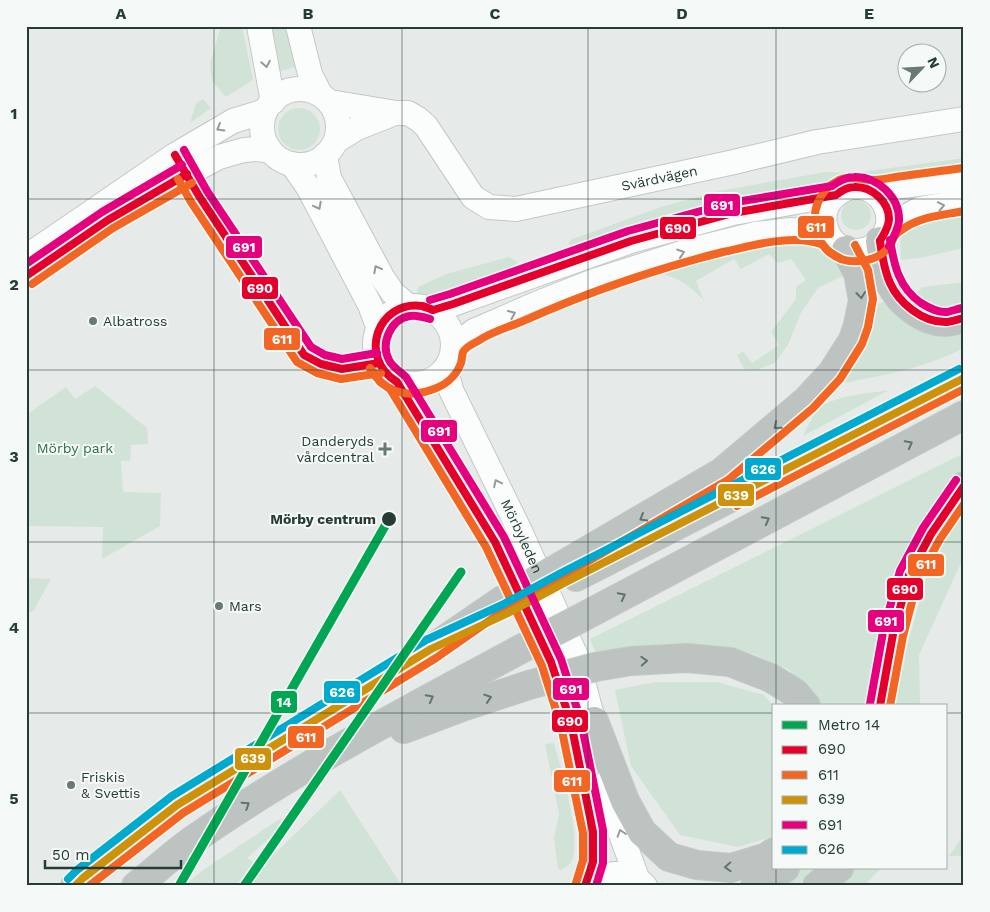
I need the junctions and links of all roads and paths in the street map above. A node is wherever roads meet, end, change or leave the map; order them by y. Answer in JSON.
{"nodes":[{"id":1,"x":259,"y":26,"type":"edge"},
{"id":2,"x":298,"y":26,"type":"edge"},
{"id":3,"x":325,"y":98,"type":"junction"},
{"id":4,"x":269,"y":106,"type":"junction"},
{"id":5,"x":396,"y":112,"type":"junction"},
{"id":6,"x":964,"y":119,"type":"edge"},
{"id":7,"x":331,"y":148,"type":"junction"},
{"id":8,"x":270,"y":151,"type":"junction"},
{"id":9,"x":292,"y":164,"type":"junction"},
{"id":10,"x":964,"y":178,"type":"edge"},
{"id":11,"x":871,"y":190,"type":"junction"},
{"id":12,"x":836,"y":194,"type":"junction"},
{"id":13,"x":964,"y":201,"type":"edge"},
{"id":14,"x":884,"y":235,"type":"junction"},
{"id":15,"x":837,"y":242,"type":"junction"},
{"id":16,"x":26,"y":257,"type":"edge"},
{"id":17,"x":26,"y":276,"type":"edge"},
{"id":18,"x":408,"y":306,"type":"junction"},
{"id":19,"x":433,"y":310,"type":"junction"},
{"id":20,"x":964,"y":318,"type":"edge"},
{"id":21,"x":379,"y":329,"type":"junction"},
{"id":22,"x":454,"y":346,"type":"junction"},
{"id":23,"x":446,"y":369,"type":"junction"},
{"id":24,"x":964,"y":378,"type":"edge"},
{"id":25,"x":397,"y":382,"type":"junction"},
{"id":26,"x":964,"y":415,"type":"edge"},
{"id":27,"x":964,"y":486,"type":"edge"},
{"id":28,"x":564,"y":573,"type":"junction"},
{"id":29,"x":804,"y":704,"type":"edge"},
{"id":30,"x":880,"y":704,"type":"edge"},
{"id":31,"x":594,"y":721,"type":"junction"},
{"id":32,"x":312,"y":764,"type":"junction"},
{"id":33,"x":772,"y":853,"type":"edge"},
{"id":34,"x":782,"y":870,"type":"edge"},
{"id":35,"x":836,"y":870,"type":"edge"},
{"id":36,"x":641,"y":882,"type":"edge"},
{"id":37,"x":75,"y":886,"type":"edge"},
{"id":38,"x":136,"y":886,"type":"edge"},
{"id":39,"x":586,"y":886,"type":"edge"},
{"id":40,"x":755,"y":886,"type":"edge"},
{"id":41,"x":817,"y":886,"type":"edge"}],
"edges":[{"from":1,"to":4,"type":"street","one_way":true},
{"from":2,"to":3,"type":"street"},
{"from":3,"to":4,"type":"street"},
{"from":3,"to":5,"type":"street","name":"Svärdvägen"},
{"from":3,"to":7,"type":"street"},
{"from":4,"to":8,"type":"street"},
{"from":4,"to":16,"type":"street","one_way":true},
{"from":5,"to":6,"type":"street","name":"Svärdvägen"},
{"from":5,"to":7,"type":"street"},
{"from":7,"to":9,"type":"street"},
{"from":18,"to":7,"type":"street","one_way":true},
{"from":8,"to":9,"type":"street"},
{"from":8,"to":17,"type":"street"},
{"from":9,"to":21,"type":"street","one_way":true},
{"from":10,"to":11,"type":"street"},
{"from":11,"to":12,"type":"street"},
{"from":11,"to":14,"type":"street"},
{"from":12,"to":15,"type":"street"},
{"from":12,"to":19,"type":"street"},
{"from":14,"to":13,"type":"street","one_way":true},
{"from":14,"to":15,"type":"street"},
{"from":14,"to":20,"type":"highway"},
{"from":22,"to":15,"type":"street","one_way":true},
{"from":15,"to":28,"type":"highway","one_way":true},
{"from":18,"to":19,"type":"street"},
{"from":18,"to":21,"type":"street"},
{"from":19,"to":22,"type":"street"},
{"from":21,"to":25,"type":"street"},
{"from":22,"to":23,"type":"street"},
{"from":23,"to":25,"type":"street"},
{"from":31,"to":23,"type":"street","name":"Mörbyleden","one_way":true},
{"from":24,"to":28,"type":"highway"},
{"from":25,"to":39,"type":"street","name":"Mörbyleden"},
{"from":32,"to":26,"type":"highway","one_way":true,"bridge":true},
{"from":27,"to":30,"type":"highway"},
{"from":28,"to":37,"type":"highway"},
{"from":32,"to":29,"type":"highway","one_way":true,"bridge":true},
{"from":33,"to":31,"type":"highway","one_way":true},
{"from":36,"to":31,"type":"street","name":"Mörbyleden","one_way":true},
{"from":38,"to":32,"type":"highway","one_way":true},
{"from":34,"to":40,"type":"highway"},
{"from":35,"to":41,"type":"highway"},
{"from":36,"to":39,"type":"street"}]}
